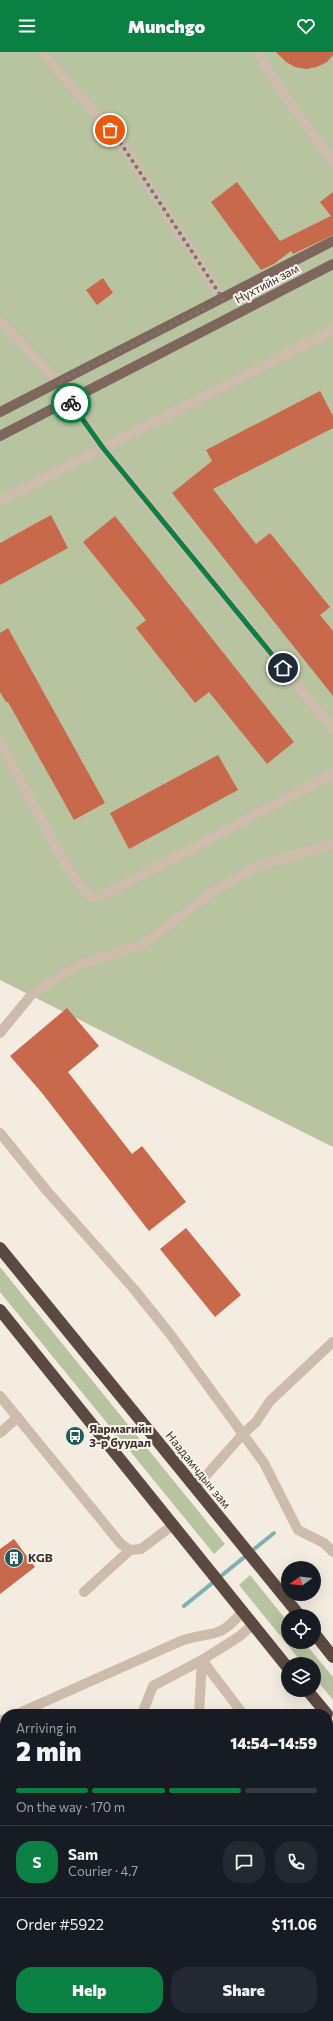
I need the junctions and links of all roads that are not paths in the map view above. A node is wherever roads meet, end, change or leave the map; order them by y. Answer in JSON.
{"nodes":[{"id":1,"x":42,"y":52,"type":"edge"},
{"id":2,"x":258,"y":52,"type":"edge"},
{"id":3,"x":333,"y":162,"type":"edge"},
{"id":4,"x":333,"y":241,"type":"edge"},
{"id":5,"x":333,"y":264,"type":"edge"},
{"id":6,"x":223,"y":299,"type":"junction"},
{"id":7,"x":0,"y":321,"type":"edge"},
{"id":8,"x":333,"y":330,"type":"edge"},
{"id":9,"x":58,"y":382,"type":"junction"},
{"id":10,"x":68,"y":400,"type":"junction"},
{"id":11,"x":0,"y":412,"type":"edge"},
{"id":12,"x":0,"y":436,"type":"edge"},
{"id":13,"x":103,"y":448,"type":"junction"},
{"id":14,"x":0,"y":501,"type":"edge"},
{"id":15,"x":333,"y":729,"type":"edge"},
{"id":16,"x":0,"y":741,"type":"edge"},
{"id":17,"x":333,"y":774,"type":"edge"},
{"id":18,"x":333,"y":844,"type":"edge"},
{"id":19,"x":0,"y":1033,"type":"edge"},
{"id":20,"x":0,"y":1133,"type":"edge"},
{"id":21,"x":0,"y":1248,"type":"edge"},
{"id":22,"x":0,"y":1310,"type":"edge"},
{"id":23,"x":333,"y":1342,"type":"edge"},
{"id":24,"x":0,"y":1396,"type":"edge"},
{"id":25,"x":18,"y":1417,"type":"junction"},
{"id":26,"x":0,"y":1433,"type":"edge"},
{"id":27,"x":242,"y":1435,"type":"junction"},
{"id":28,"x":195,"y":1488,"type":"junction"},
{"id":29,"x":173,"y":1525,"type":"junction"},
{"id":30,"x":130,"y":1550,"type":"junction"},
{"id":31,"x":333,"y":1552,"type":"edge"},
{"id":32,"x":84,"y":1592,"type":"dead end"},
{"id":33,"x":294,"y":1609,"type":"edge"},
{"id":34,"x":242,"y":1612,"type":"junction"},
{"id":35,"x":252,"y":1625,"type":"junction"},
{"id":36,"x":321,"y":1642,"type":"edge"},
{"id":37,"x":333,"y":1657,"type":"edge"},
{"id":38,"x":202,"y":1660,"type":"junction"},
{"id":39,"x":281,"y":1660,"type":"edge"},
{"id":40,"x":312,"y":1697,"type":"edge"},
{"id":41,"x":27,"y":1709,"type":"edge"},
{"id":42,"x":144,"y":1709,"type":"edge"},
{"id":43,"x":198,"y":1709,"type":"edge"},
{"id":44,"x":239,"y":1709,"type":"edge"},
{"id":45,"x":321,"y":1709,"type":"edge"}],
"edges":[{"from":1,"to":6,"type":"street"},
{"from":2,"to":3,"type":"street"},
{"from":4,"to":6,"type":"main road","name":"Нүхтийн зам"},
{"from":5,"to":10,"type":"main road","name":"Нүхтийн зам"},
{"from":6,"to":9,"type":"main road","name":"Нүхтийн зам"},
{"from":7,"to":9,"type":"street"},
{"from":8,"to":13,"type":"street"},
{"from":9,"to":10,"type":"street"},
{"from":9,"to":11,"type":"main road","name":"Нүхтийн зам"},
{"from":10,"to":12,"type":"main road","name":"Нүхтийн зам"},
{"from":10,"to":13,"type":"street"},
{"from":13,"to":14,"type":"street"},
{"from":13,"to":15,"type":"street"},
{"from":16,"to":17,"type":"street"},
{"from":18,"to":19,"type":"street"},
{"from":20,"to":27,"type":"street"},
{"from":21,"to":28,"type":"highway","name":"Наадамчдын зам"},
{"from":22,"to":29,"type":"highway"},
{"from":23,"to":27,"type":"street"},
{"from":24,"to":25,"type":"street"},
{"from":25,"to":26,"type":"street"},
{"from":25,"to":30,"type":"street"},
{"from":27,"to":28,"type":"street"},
{"from":27,"to":31,"type":"street"},
{"from":28,"to":33,"type":"highway","name":"Наадамчдын зам"},
{"from":29,"to":30,"type":"street"},
{"from":29,"to":34,"type":"highway"},
{"from":30,"to":32,"type":"street"},
{"from":34,"to":35,"type":"highway"},
{"from":34,"to":41,"type":"street"},
{"from":35,"to":38,"type":"street"},
{"from":35,"to":39,"type":"highway"},
{"from":36,"to":37,"type":"highway"},
{"from":38,"to":42,"type":"street"},
{"from":38,"to":43,"type":"street"},
{"from":38,"to":44,"type":"street"},
{"from":40,"to":45,"type":"highway"}]}
